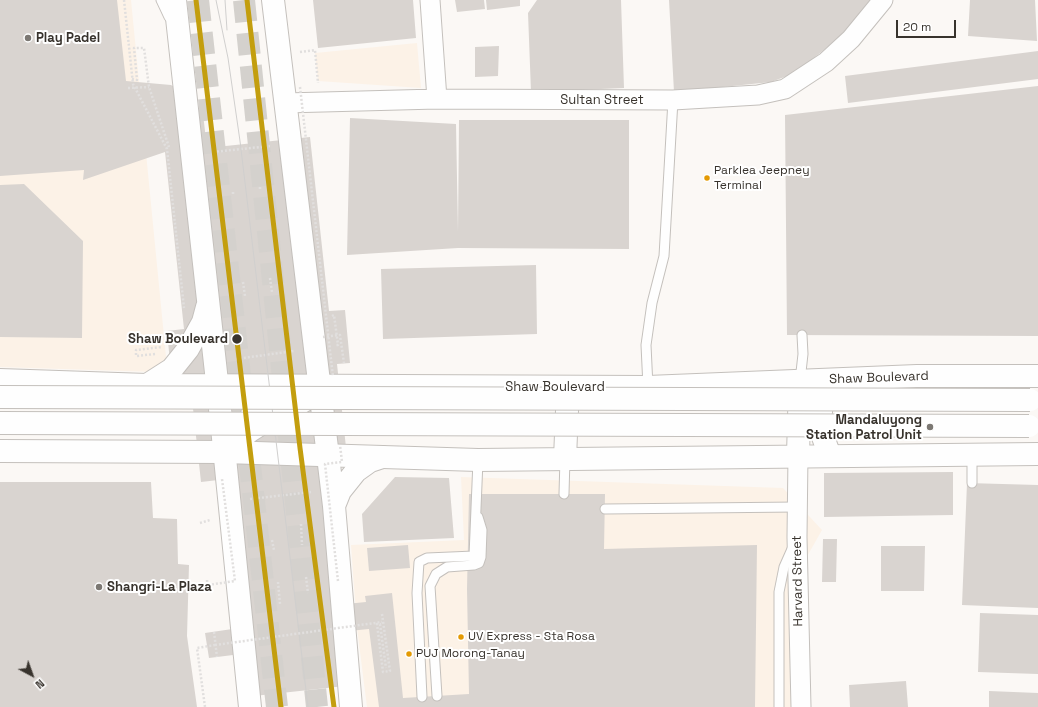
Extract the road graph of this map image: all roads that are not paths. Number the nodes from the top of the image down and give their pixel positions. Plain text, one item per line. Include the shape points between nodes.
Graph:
1 (161, 0) edge
2 (175, 0) edge
3 (273, 0) edge
4 (430, 0) edge
5 (883, 0) edge
6 (181, 46) junction
7 (438, 99) junction
8 (673, 100) junction
9 (285, 103) junction
10 (208, 300) junction
11 (802, 335) dead end
12 (1038, 376) edge
13 (0, 380) edge
14 (831, 380) junction
15 (800, 381) junction
16 (326, 384) junction
17 (147, 385) junction
18 (217, 386) junction
19 (568, 387) junction
20 (648, 387) junction
21 (0, 397) edge
22 (1034, 400) edge
23 (810, 415) junction
24 (323, 417) junction
25 (221, 418) junction
26 (0, 420) edge
27 (566, 420) junction
28 (0, 423) edge
29 (1034, 426) edge
30 (334, 446) junction
31 (0, 452) edge
32 (224, 452) junction
33 (1038, 454) edge
34 (798, 455) junction
35 (972, 455) junction
36 (830, 456) junction
37 (382, 457) junction
38 (565, 458) junction
39 (478, 460) junction
40 (972, 483) dead end
41 (327, 494) junction
42 (564, 494) dead end
43 (797, 507) junction
44 (605, 509) dead end
45 (476, 512) junction
46 (797, 536) junction
47 (437, 696) dead end
48 (422, 697) dead end
49 (250, 707) edge
50 (351, 707) edge
51 (779, 707) edge
52 (801, 707) edge

1 - 6 lane
2 - 6 main road
3 - 9 main road
4 - 7 street
5 - 8 street, Sultan Street via 851,40 826,62 785,89 758,95
6 - 10 main road
7 - 8 street, Sultan Street
7 - 9 street, Sultan Street
8 - 20 lane via 664,256 652,303 646,345
9 - 16 main road
10 - 17 main road via 203,322 188,349 172,369
10 - 18 main road
11 - 15 lane
12 - 14 main road, Shaw Boulevard via 917,376
13 - 17 main road, Shaw Boulevard
14 - 15 main road, Shaw Boulevard
14 - 23 main road via 823,398
15 - 20 main road, Shaw Boulevard
15 - 23 main road
16 - 18 main road, Shaw Boulevard
16 - 19 main road, Shaw Boulevard
16 - 24 main road
16 - 25 main road via 308,399 290,409
17 - 18 main road, Shaw Boulevard
18 - 25 main road
19 - 20 main road, Shaw Boulevard
19 - 27 main road
21 - 22 main road, Shaw Boulevard, bridge
23 - 27 main road
23 - 34 main road
23 - 36 main road via 823,437
24 - 27 main road
24 - 30 main road
24 - 32 main road via 261,424
25 - 26 main road via 11,417
25 - 32 main road
27 - 38 main road
28 - 29 main road, bridge
30 - 32 main road
30 - 37 main road
30 - 41 main road
31 - 32 main road
32 - 49 main road via 225,502
33 - 35 main road
34 - 36 main road
34 - 38 main road
34 - 43 street, Harvard Street
35 - 36 main road
35 - 40 lane
37 - 39 main road
37 - 41 main road via 370,461 356,471 340,491
38 - 39 main road
38 - 42 lane
39 - 45 lane
41 - 50 main road
43 - 44 lane
43 - 46 street, Harvard Street
45 - 47 lane via 482,530 479,563 447,567 436,574 430,586
45 - 48 lane via 474,556 427,558 419,562 417,593
46 - 51 lane via 784,567 779,592
46 - 52 street, Harvard Street

